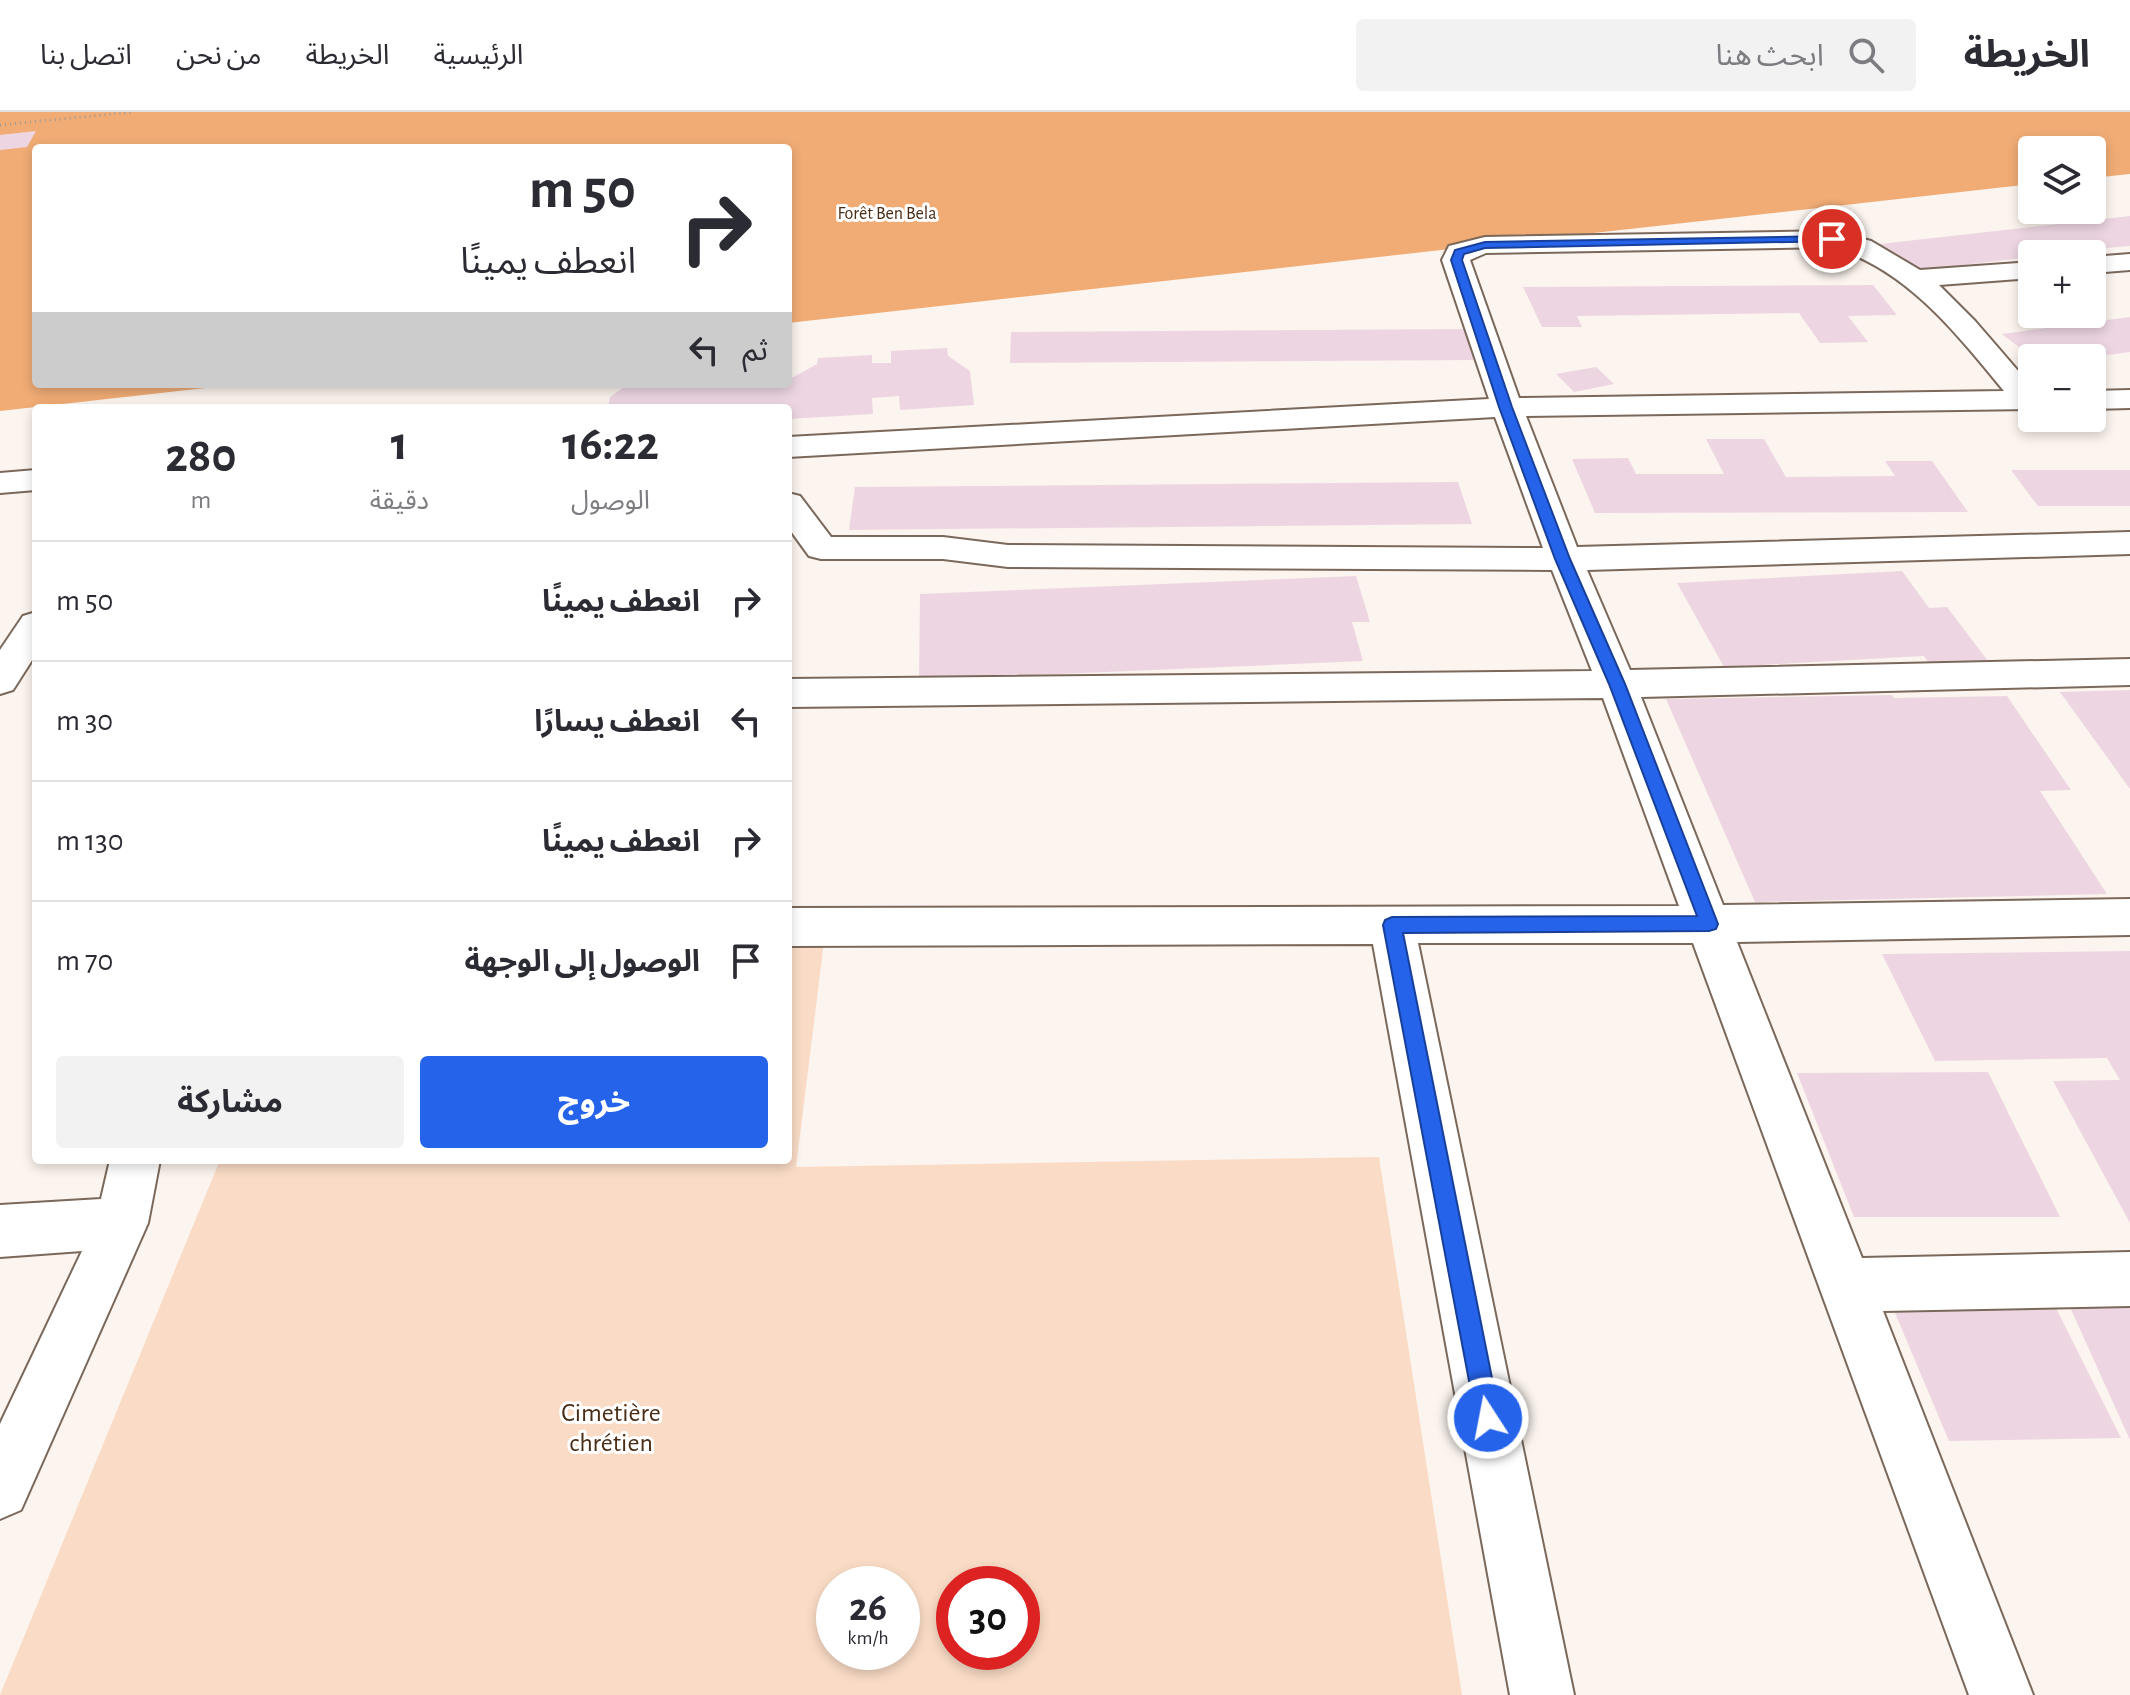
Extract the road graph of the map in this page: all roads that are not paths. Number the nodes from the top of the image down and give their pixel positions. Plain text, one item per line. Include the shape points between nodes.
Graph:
1 (2130, 262) edge
2 (2106, 264) edge
3 (2018, 271) edge
4 (1913, 279) junction
5 (2018, 387) edge
6 (2130, 399) edge
7 (2018, 400) edge
8 (2106, 400) edge
9 (1505, 407) junction
10 (792, 447) edge
11 (32, 480) edge
12 (0, 483) edge
13 (792, 508) edge
14 (2130, 543) edge
15 (1562, 559) junction
16 (32, 631) edge
17 (2130, 672) edge
18 (0, 680) edge
19 (1617, 684) junction
20 (792, 693) edge
21 (2130, 917) edge
22 (1709, 924) junction
23 (1392, 925) junction
24 (792, 927) edge
25 (134, 1164) edge
26 (122, 1223) junction
27 (0, 1231) edge
28 (2130, 1279) edge
29 (1843, 1285) junction
30 (0, 1489) edge
31 (1542, 1695) edge
32 (2001, 1695) edge

1 - 2 street
3 - 4 street
4 - 5 street
4 - 9 street via 1868,248 1832,239 1469,247 1456,260
6 - 8 street
7 - 9 street
9 - 10 street
9 - 15 street
11 - 12 street
13 - 15 street via 821,548 943,548 1008,556
14 - 15 street
15 - 19 street
16 - 18 street
17 - 19 street
19 - 20 street
19 - 22 street
21 - 22 street
22 - 23 street
22 - 29 street
23 - 24 street
23 - 31 street
25 - 26 street
26 - 27 street
26 - 30 street
28 - 29 street
29 - 32 street

